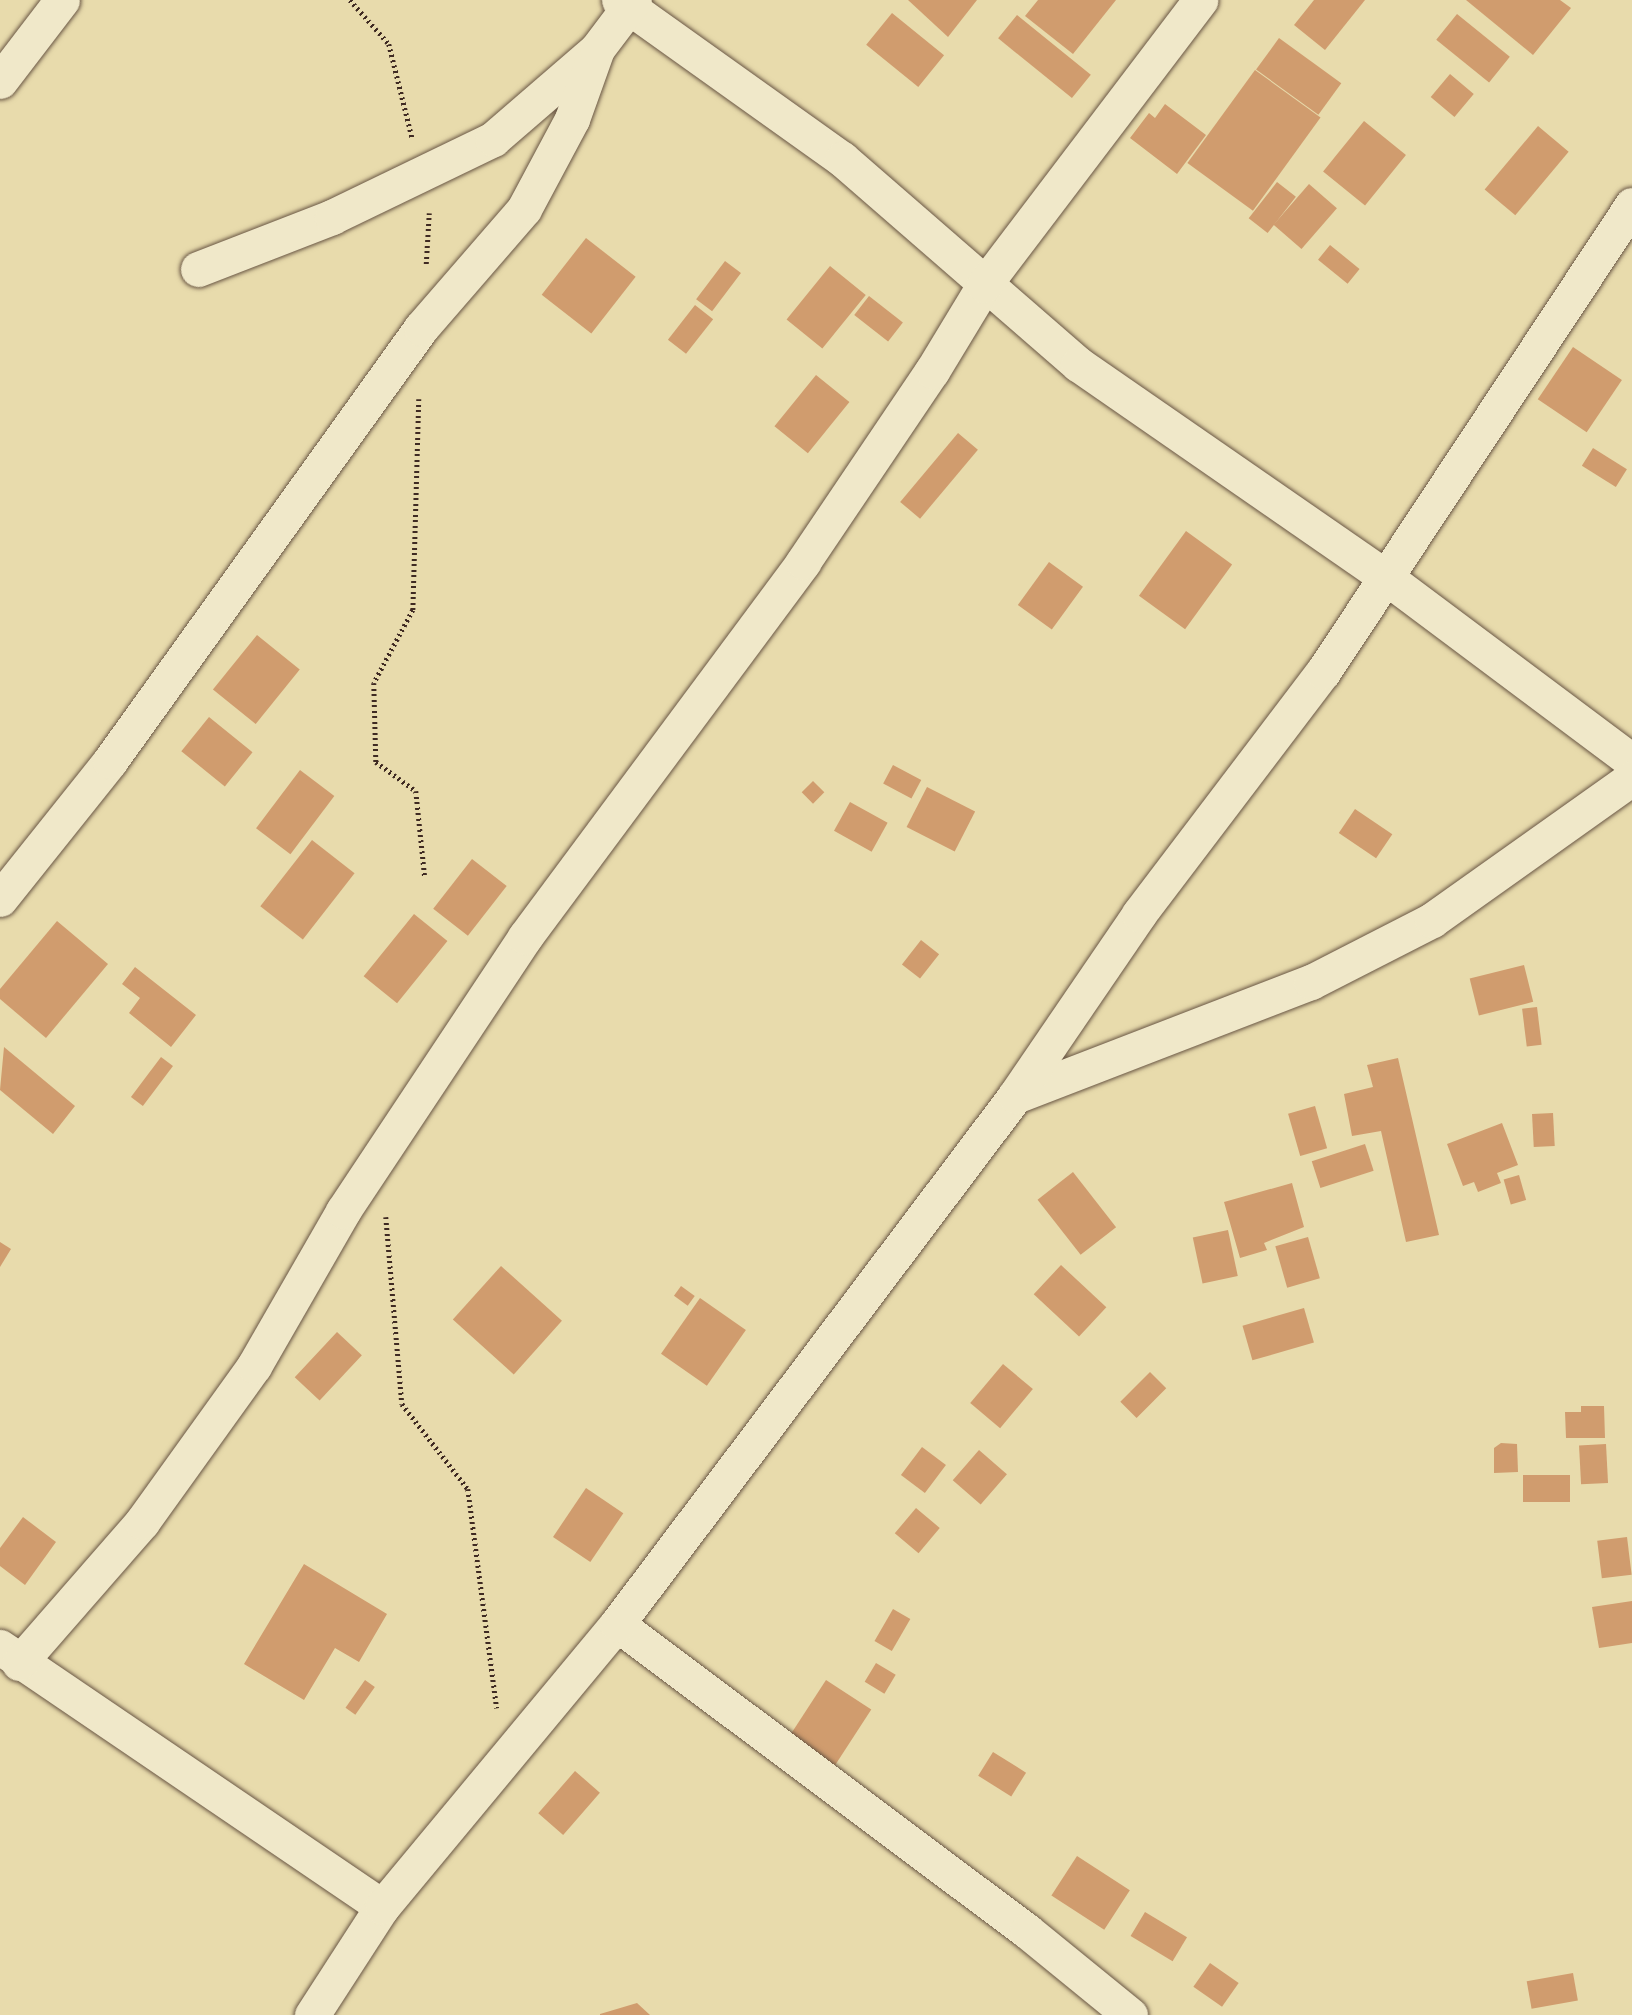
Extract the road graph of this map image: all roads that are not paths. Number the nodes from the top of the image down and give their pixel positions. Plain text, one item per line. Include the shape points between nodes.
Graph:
1 (62, 0) edge
2 (1200, 0) edge
3 (627, 2) edge
4 (597, 49) junction
5 (0, 81) edge
6 (1632, 205) edge
7 (198, 269) dead end
8 (984, 285) junction
9 (1387, 578) junction
10 (1632, 761) edge
11 (1632, 778) edge
12 (0, 899) edge
13 (1015, 1096) junction
14 (617, 1624) junction
15 (10, 1655) edge
16 (382, 1907) junction
17 (312, 2015) edge
18 (1130, 2015) edge

1 - 5 street
2 - 8 street
3 - 4 street
3 - 8 street via 842,159
4 - 7 street via 493,139 432,171
4 - 12 street via 572,119 524,209 421,328 110,761
6 - 9 street
8 - 9 street via 1077,364
8 - 15 street via 932,372 824,530 525,937 381,1156 254,1366 142,1522
9 - 10 street
9 - 13 street via 1283,727 1139,914
11 - 13 street via 1420,926 1311,982
13 - 14 street
14 - 16 street
14 - 18 street via 1027,1931
15 - 16 street
16 - 17 street

